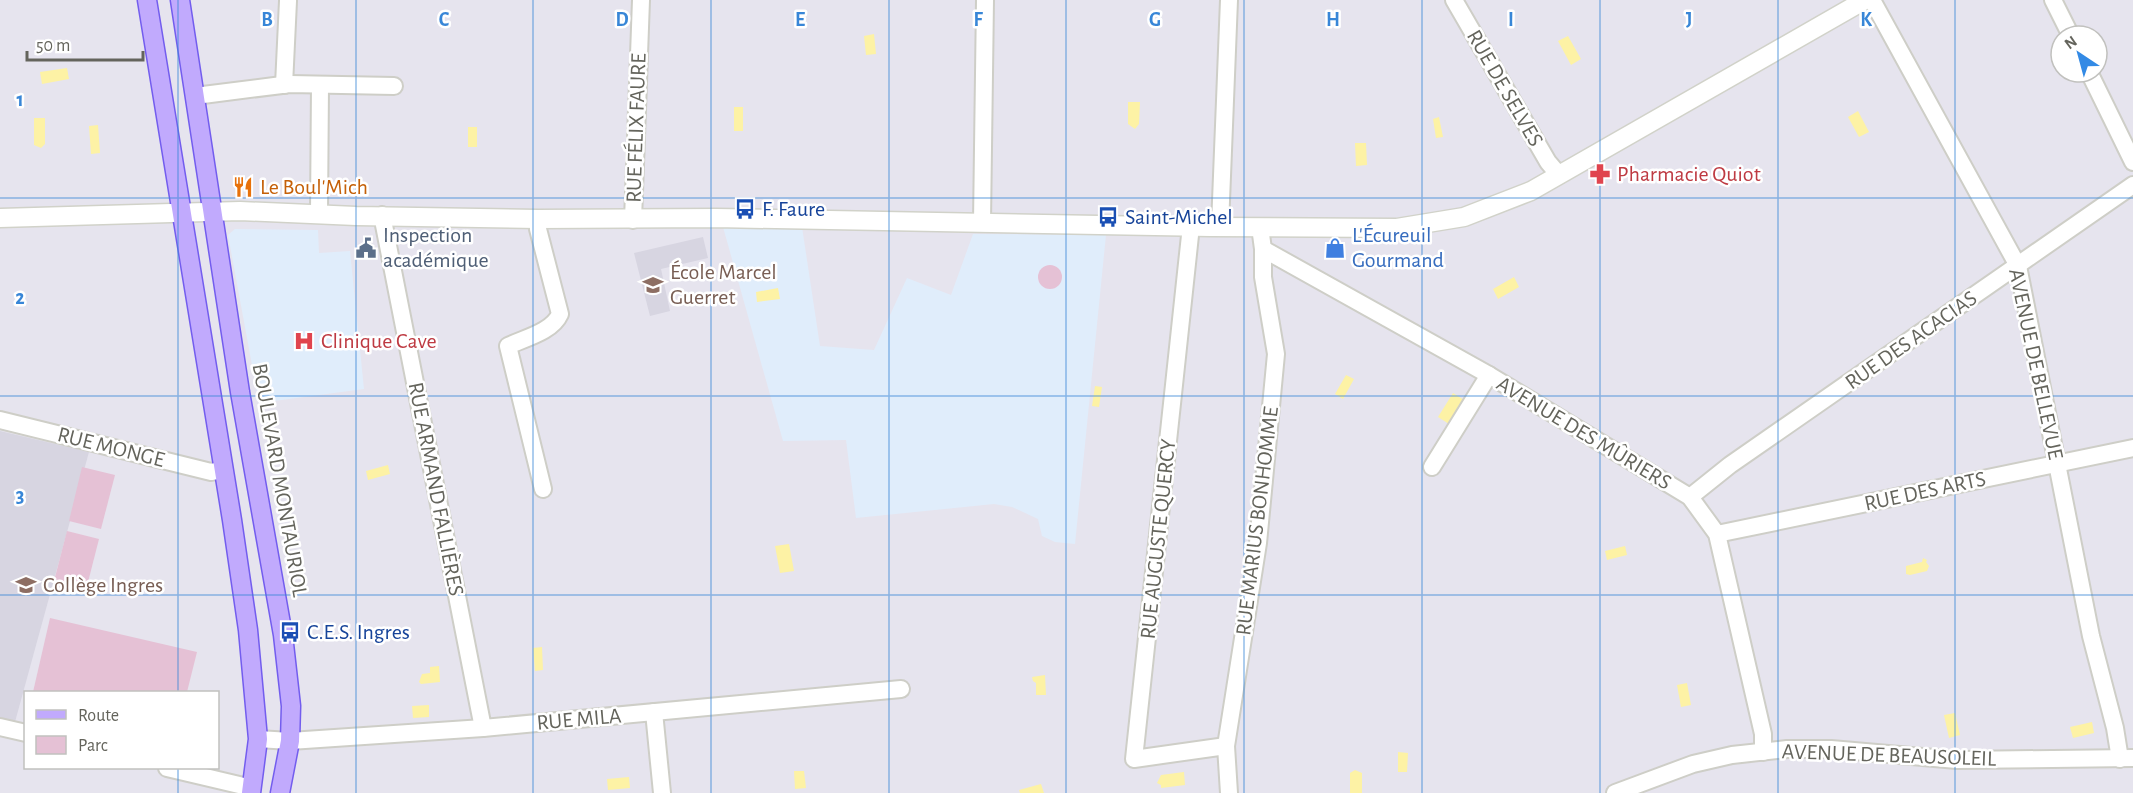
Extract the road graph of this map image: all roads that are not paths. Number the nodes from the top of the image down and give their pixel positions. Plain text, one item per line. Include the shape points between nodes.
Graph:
1 (147, 0) edge
2 (180, 0) edge
3 (641, 0) edge
4 (985, 0) edge
5 (1229, 0) edge
6 (1454, 0) edge
7 (2053, 0) edge
8 (288, 1) edge
9 (1861, 1) edge
10 (2065, 24) edge
11 (2095, 84) edge
12 (284, 85) junction
13 (394, 86) dead end
14 (320, 88) junction
15 (195, 96) junction
16 (2133, 162) edge
17 (1559, 175) junction
18 (2133, 185) edge
19 (213, 211) junction
20 (183, 213) junction
21 (319, 213) junction
22 (382, 215) junction
23 (0, 218) edge
24 (538, 219) junction
25 (633, 220) junction
26 (982, 222) junction
27 (1191, 226) junction
28 (1221, 226) junction
29 (1260, 227) junction
30 (1263, 249) junction
31 (2018, 266) junction
32 (1489, 375) junction
33 (0, 420) edge
34 (2133, 448) edge
35 (2057, 464) junction
36 (1432, 467) dead end
37 (223, 470) junction
38 (543, 489) dead end
39 (1690, 497) junction
40 (1717, 534) junction
41 (901, 690) dead end
42 (654, 712) junction
43 (0, 726) edge
44 (483, 728) junction
45 (24, 732) edge
46 (258, 739) junction
47 (290, 741) junction
48 (1226, 746) junction
49 (1763, 752) junction
50 (2127, 758) edge
51 (171, 769) edge
52 (251, 790) edge
53 (280, 793) edge
54 (662, 793) edge
55 (1229, 793) edge
56 (1615, 793) edge

1 - 20 main road
2 - 15 main road, BOULEVARD MONTAURIOL
3 - 25 street, RUE FÉLIX FAURE
4 - 26 street
5 - 28 street
6 - 17 street, RUE DE SELVES
7 - 10 street
8 - 12 street
9 - 17 street
9 - 31 street, AVENUE DE BELLEVUE
11 - 16 street
12 - 14 street
12 - 15 street
13 - 14 street
14 - 21 street
15 - 19 main road, BOULEVARD MONTAURIOL
17 - 29 street via 1531,192 1464,217 1397,228
18 - 31 street, RUE DES ACACIAS
19 - 20 street
19 - 21 street
19 - 47 main road, BOULEVARD MONTAURIOL via 283,635 291,706
20 - 23 street
20 - 37 main road
21 - 22 street
22 - 24 street
22 - 44 street, RUE ARMAND FALLIÈRES
24 - 25 street
24 - 38 street via 560,314 545,330 508,346
25 - 26 street
26 - 27 street
27 - 28 street
27 - 48 street, RUE AUGUSTE QUERCY via 1134,759
28 - 29 street
29 - 30 street
30 - 32 street, AVENUE DES MÛRIERS
30 - 48 street, RUE MARIUS BONHOMME via 1263,277 1276,354 1258,543
31 - 35 street, AVENUE DE BELLEVUE
31 - 39 street, RUE DES ACACIAS via 1730,465
32 - 36 street
32 - 39 street, AVENUE DES MÛRIERS
33 - 37 street, RUE MONGE via 211,472
34 - 35 street, RUE DES ARTS
35 - 40 street, RUE DES ARTS
35 - 50 street, AVENUE DE BELLEVUE via 2091,636 2115,728
37 - 46 main road via 248,630
39 - 40 street, AVENUE DES MÛRIERS
40 - 49 street, AVENUE DES MÛRIERS via 1763,734
41 - 42 street, RUE MILA
42 - 44 street, RUE MILA
42 - 54 street
43 - 45 street
44 - 47 street, RUE MILA
46 - 47 street, RUE MILA
46 - 52 main road
47 - 53 main road, BOULEVARD MONTAURIOL
48 - 55 street, RUE MARIUS BONHOMME
49 - 50 street, AVENUE DE BEAUSOLEIL via 1831,749 1957,760
49 - 56 street, AVENUE DE BEAUSOLEIL via 1732,754 1694,764
51 - 52 street

